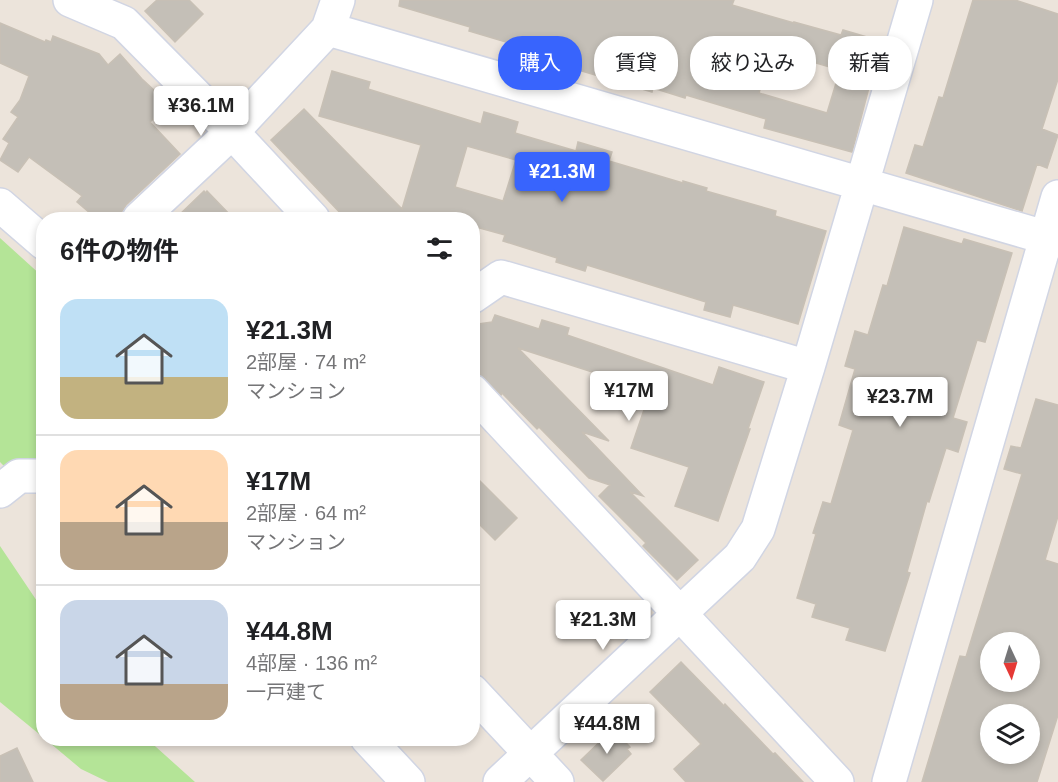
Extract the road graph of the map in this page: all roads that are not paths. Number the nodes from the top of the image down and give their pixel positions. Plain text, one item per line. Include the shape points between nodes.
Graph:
1 (70, 0) edge
2 (905, 3) edge
3 (127, 11) edge
4 (333, 15) edge
5 (232, 132) junction
6 (861, 184) junction
7 (1058, 197) edge
8 (0, 205) edge
9 (146, 212) edge
10 (306, 212) edge
11 (36, 236) edge
12 (1052, 239) edge
13 (480, 291) edge
14 (808, 367) junction
15 (480, 400) edge
16 (36, 476) edge
17 (0, 491) edge
18 (680, 613) junction
19 (480, 699) edge
20 (374, 746) edge
21 (531, 753) junction
22 (408, 782) edge
23 (500, 782) edge
24 (557, 782) edge
25 (837, 782) edge
26 (889, 782) edge

1 - 3 street
2 - 6 street
3 - 5 street
4 - 5 street
4 - 6 street
5 - 9 street
5 - 10 street
6 - 12 street
6 - 14 street
7 - 12 street
8 - 11 street
12 - 26 street
13 - 14 street via 501,277
14 - 18 street via 758,529 740,557
15 - 18 street
16 - 17 street via 19,476
18 - 21 street
18 - 25 street
19 - 21 street
20 - 22 street
21 - 23 street
21 - 24 street

